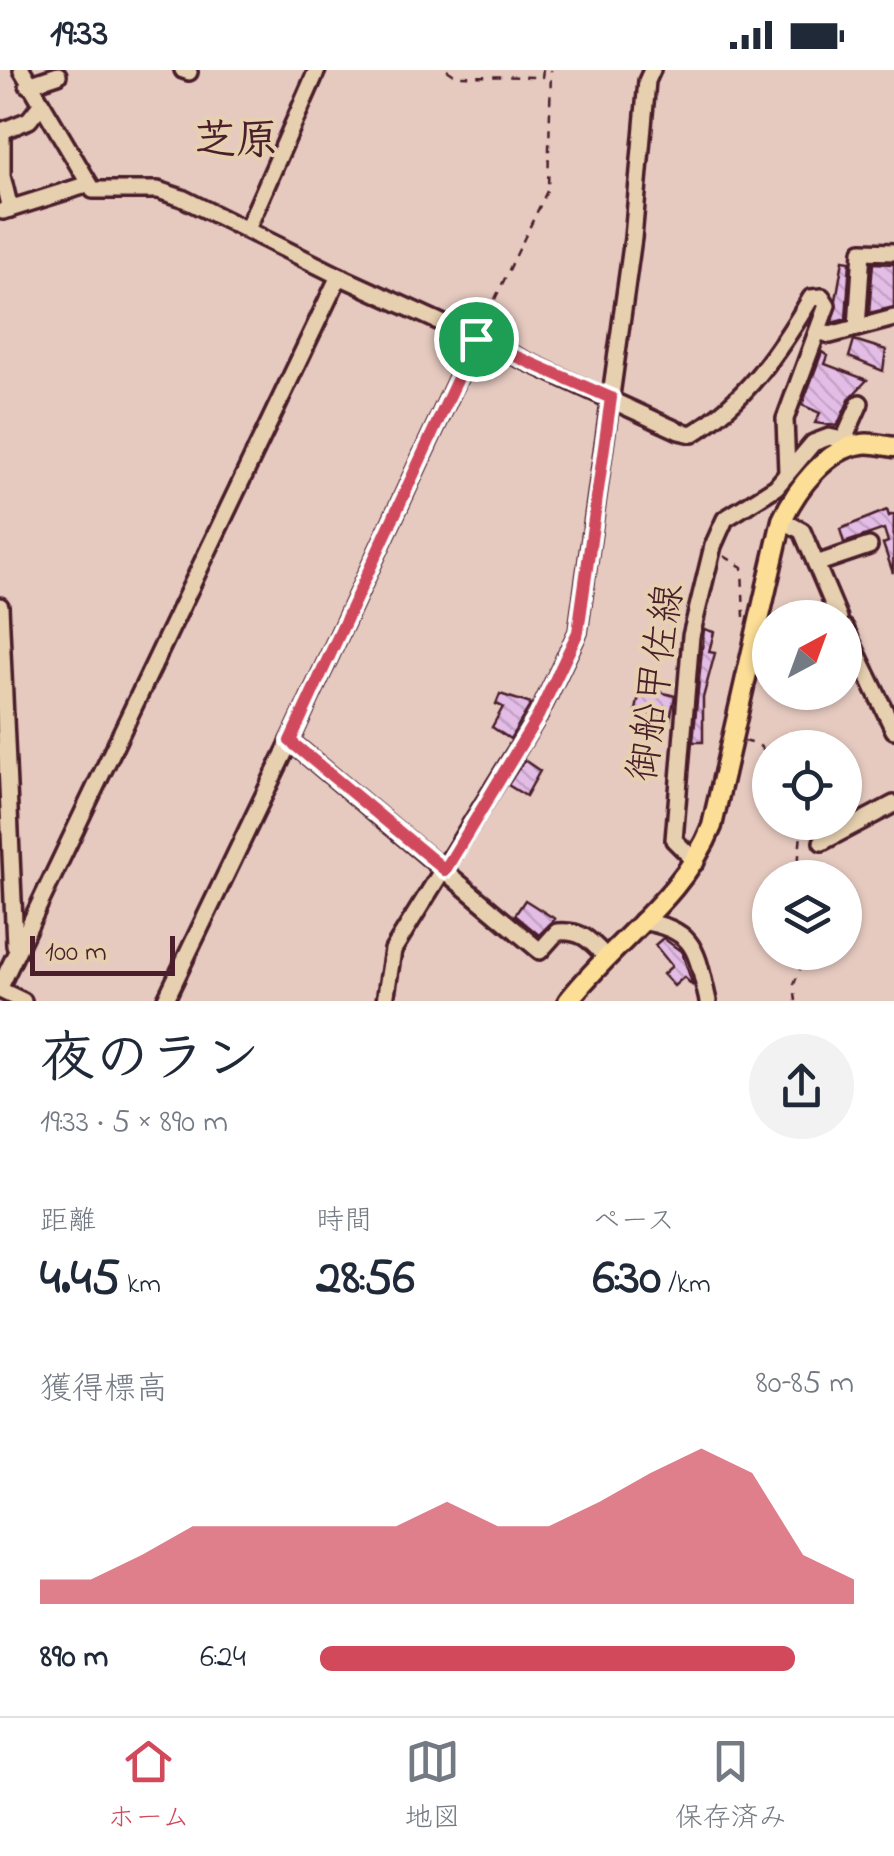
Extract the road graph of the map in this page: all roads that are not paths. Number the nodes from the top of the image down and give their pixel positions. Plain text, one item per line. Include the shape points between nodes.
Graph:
1 (317, 70) edge
2 (652, 70) edge
3 (58, 76) dead end
4 (25, 77) edge
5 (40, 106) junction
6 (89, 184) junction
7 (5, 210) edge
8 (248, 228) junction
9 (894, 252) edge
10 (338, 276) junction
11 (894, 318) edge
12 (857, 328) junction
13 (820, 330) junction
14 (476, 339) junction
15 (611, 398) junction
16 (860, 403) dead end
17 (853, 440) junction
18 (894, 447) edge
19 (788, 471) junction
20 (804, 484) junction
21 (782, 520) junction
22 (869, 546) dead end
23 (816, 564) junction
24 (832, 600) edge
25 (0, 606) edge
26 (862, 661) edge
27 (894, 680) edge
28 (876, 688) junction
29 (894, 730) edge
30 (290, 741) junction
31 (894, 804) edge
32 (822, 842) dead end
33 (696, 862) junction
34 (445, 870) junction
35 (641, 921) junction
36 (15, 949) junction
37 (606, 956) junction
38 (0, 989) edge
39 (576, 998) edge
40 (23, 1001) edge
41 (165, 1001) edge
42 (385, 1001) edge
43 (708, 1001) edge

1 - 8 street
2 - 15 street
3 - 4 street
4 - 5 street
5 - 6 street
5 - 7 street via 30,120 2,131
6 - 7 street
6 - 8 street via 93,190 158,190
8 - 10 street
9 - 12 street via 862,251
10 - 14 street
10 - 36 street
11 - 12 street
12 - 13 street via 830,335
13 - 15 street via 827,306 822,297 811,298 752,384 692,434
13 - 19 street via 785,419
14 - 15 street
14 - 30 street
15 - 34 street via 578,632 538,716
16 - 17 street
17 - 18 main road, 御船甲佐線
17 - 19 street, 御船甲佐線 via 813,443
17 - 20 main road
19 - 20 street
19 - 33 street, 御船甲佐線 via 725,519 713,553 686,674 674,840
20 - 21 main road
21 - 23 street via 802,531
21 - 33 main road via 712,826
22 - 23 street
23 - 24 street
25 - 36 street
26 - 28 street
27 - 28 street
28 - 29 street
30 - 34 street
30 - 41 street
31 - 32 street
33 - 35 main road
34 - 37 street via 540,952 558,932 572,931
34 - 42 street via 393,950
35 - 37 main road
35 - 43 street via 686,936
36 - 38 street
37 - 39 main road
38 - 40 street

